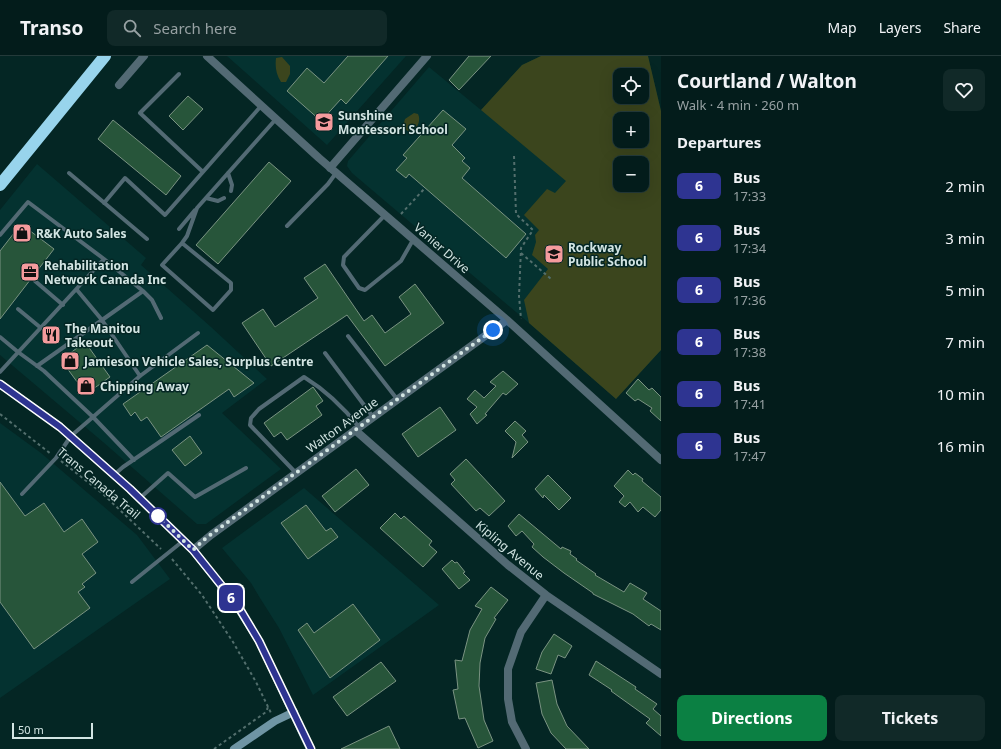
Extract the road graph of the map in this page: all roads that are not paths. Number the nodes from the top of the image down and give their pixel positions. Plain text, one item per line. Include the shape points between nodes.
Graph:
1 (104, 56) edge
2 (144, 56) edge
3 (207, 56) edge
4 (427, 56) edge
5 (179, 74) dead end
6 (119, 85) dead end
7 (261, 106) junction
8 (276, 119) junction
9 (333, 171) junction
10 (203, 172) junction
11 (69, 173) dead end
12 (228, 173) junction
13 (0, 185) edge
14 (231, 191) dead end
15 (206, 198) junction
16 (224, 198) dead end
17 (104, 203) junction
18 (197, 208) junction
19 (385, 215) junction
20 (287, 226) dead end
21 (179, 229) dead end
22 (0, 235) edge
23 (147, 239) dead end
24 (413, 240) junction
25 (182, 243) junction
26 (104, 259) junction
27 (35, 281) dead end
28 (76, 290) junction
29 (143, 291) junction
30 (63, 305) junction
31 (18, 309) dead end
32 (160, 318) dead end
33 (102, 320) junction
34 (507, 320) junction
35 (41, 328) junction
36 (198, 333) dead end
37 (348, 336) dead end
38 (0, 337) edge
39 (18, 352) junction
40 (324, 353) dead end
41 (36, 366) junction
42 (0, 372) edge
43 (140, 376) junction
44 (0, 384) edge
45 (397, 399) junction
46 (199, 415) dead end
47 (93, 417) junction
48 (373, 417) junction
49 (357, 429) junction
50 (71, 436) junction
51 (134, 460) junction
52 (661, 460) edge
53 (246, 468) dead end
54 (296, 473) junction
55 (115, 474) junction
56 (22, 494) dead end
57 (140, 498) junction
58 (183, 541) junction
59 (193, 550) junction
60 (132, 582) dead end
61 (546, 595) junction
62 (661, 674) edge
63 (294, 712) junction
64 (234, 749) edge
65 (310, 749) edge
66 (526, 749) edge

1 - 13 highway
2 - 6 street
3 - 7 street, Vanier Drive
4 - 9 street
5 - 10 lane via 140,113
7 - 8 street, Vanier Drive
7 - 10 lane
8 - 9 street, Vanier Drive
8 - 12 lane
9 - 19 street, Vanier Drive
9 - 20 lane via 328,184
10 - 17 lane via 165,215 125,178
11 - 17 lane
12 - 14 lane via 232,184
12 - 15 lane
15 - 16 lane via 218,201
15 - 18 lane
17 - 23 lane
18 - 21 lane
18 - 25 lane
19 - 24 street, Vanier Drive
19 - 24 lane via 344,257 343,265 359,288 365,290 401,261
22 - 26 lane via 28,202
24 - 34 street, Vanier Drive
25 - 25 lane via 231,283 231,290 213,310 162,265
26 - 28 lane
26 - 29 lane
27 - 30 lane
28 - 30 lane
28 - 33 lane
29 - 32 lane via 152,300
29 - 33 lane
30 - 35 lane
31 - 35 lane
33 - 41 lane
33 - 43 lane
34 - 45 street, Walton Avenue
34 - 52 street, Vanier Drive
35 - 39 lane
36 - 43 lane
37 - 45 lane
38 - 39 lane
39 - 41 lane
39 - 42 lane
40 - 48 lane
41 - 47 lane
43 - 47 lane
44 - 50 main road
45 - 48 street, Walton Avenue
46 - 51 lane
47 - 50 lane
47 - 51 lane
48 - 49 street, Walton Avenue
49 - 54 street, Walton Avenue
49 - 54 lane via 340,406 304,377 259,409 251,418 250,425
49 - 61 street, Kipling Avenue via 508,565
50 - 55 main road
50 - 56 lane via 56,458
51 - 55 lane
53 - 57 lane via 195,497 168,473
54 - 59 street, Walton Avenue
55 - 57 main road
57 - 58 main road
58 - 59 main road
58 - 60 lane
59 - 63 main road via 238,606 259,641
61 - 62 street, Kipling Avenue
61 - 66 street via 521,632 508,669 508,699 512,722
63 - 64 main road via 275,721
63 - 65 main road

